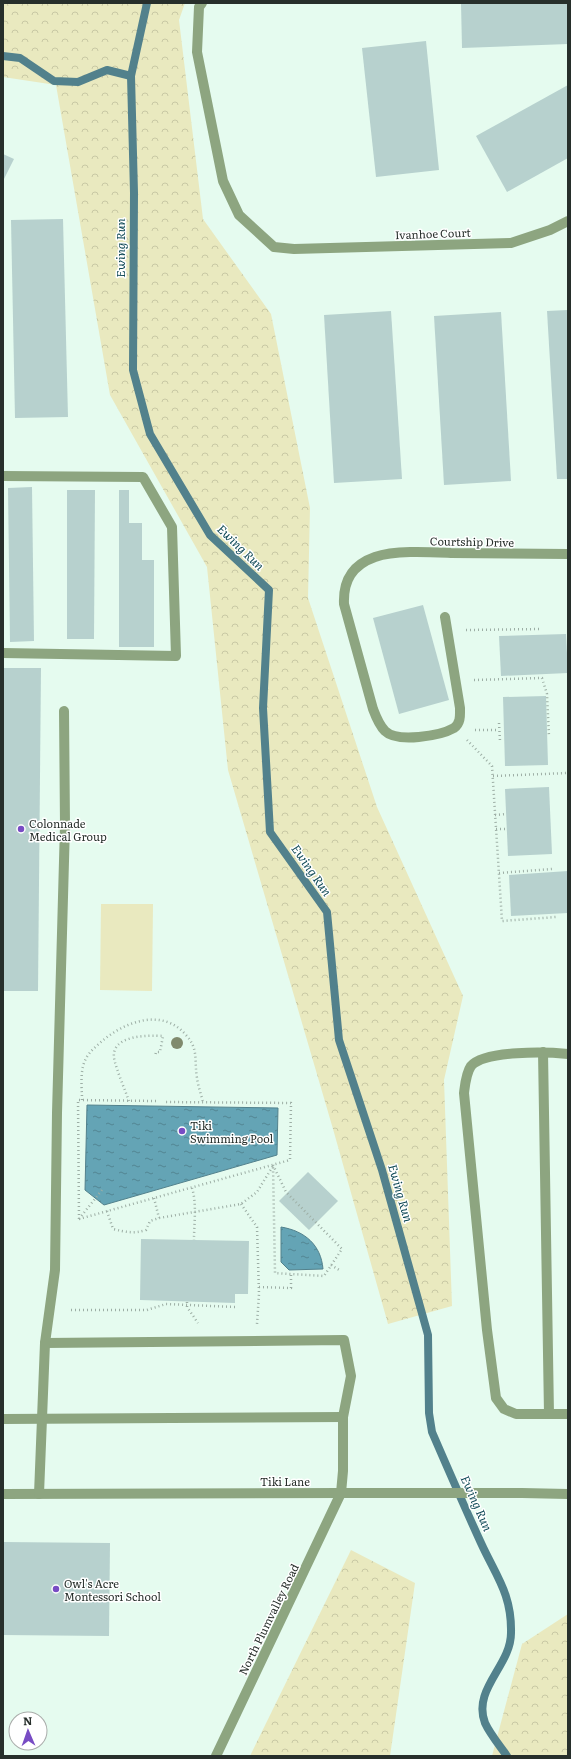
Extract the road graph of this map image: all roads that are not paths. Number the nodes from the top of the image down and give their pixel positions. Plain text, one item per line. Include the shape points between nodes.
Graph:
1 (202, 3) edge
2 (568, 221) edge
3 (3, 476) edge
4 (568, 554) edge
5 (445, 617) dead end
6 (3, 653) edge
7 (64, 711) dead end
8 (543, 1052) junction
9 (568, 1054) edge
10 (45, 1343) junction
11 (549, 1414) junction
12 (568, 1414) edge
13 (343, 1416) junction
14 (3, 1419) edge
15 (42, 1419) junction
16 (341, 1493) junction
17 (3, 1494) edge
18 (39, 1494) junction
19 (568, 1494) edge
20 (216, 1756) edge

1 - 2 street, Ivanhoe Court via 199,7 197,52 223,181 238,214 274,247 294,249 511,243
3 - 6 street via 143,477 172,527 176,656
4 - 5 street, Courtship Drive via 408,552 375,557 349,575 344,589 344,604 378,722 386,732 415,738 434,735 455,727 460,720
7 - 10 street via 65,824 55,1270
8 - 9 street
8 - 11 street
8 - 11 street via 493,1056 477,1061 470,1068 464,1093 496,1398 504,1409 516,1414
10 - 13 street via 344,1340 351,1376
10 - 15 street
11 - 12 street
13 - 15 street
13 - 16 street
14 - 15 street
15 - 18 street
16 - 18 street, Tiki Lane
16 - 19 street, Tiki Lane
16 - 20 street, North Plumvalley Road
17 - 18 street, Tiki Lane

